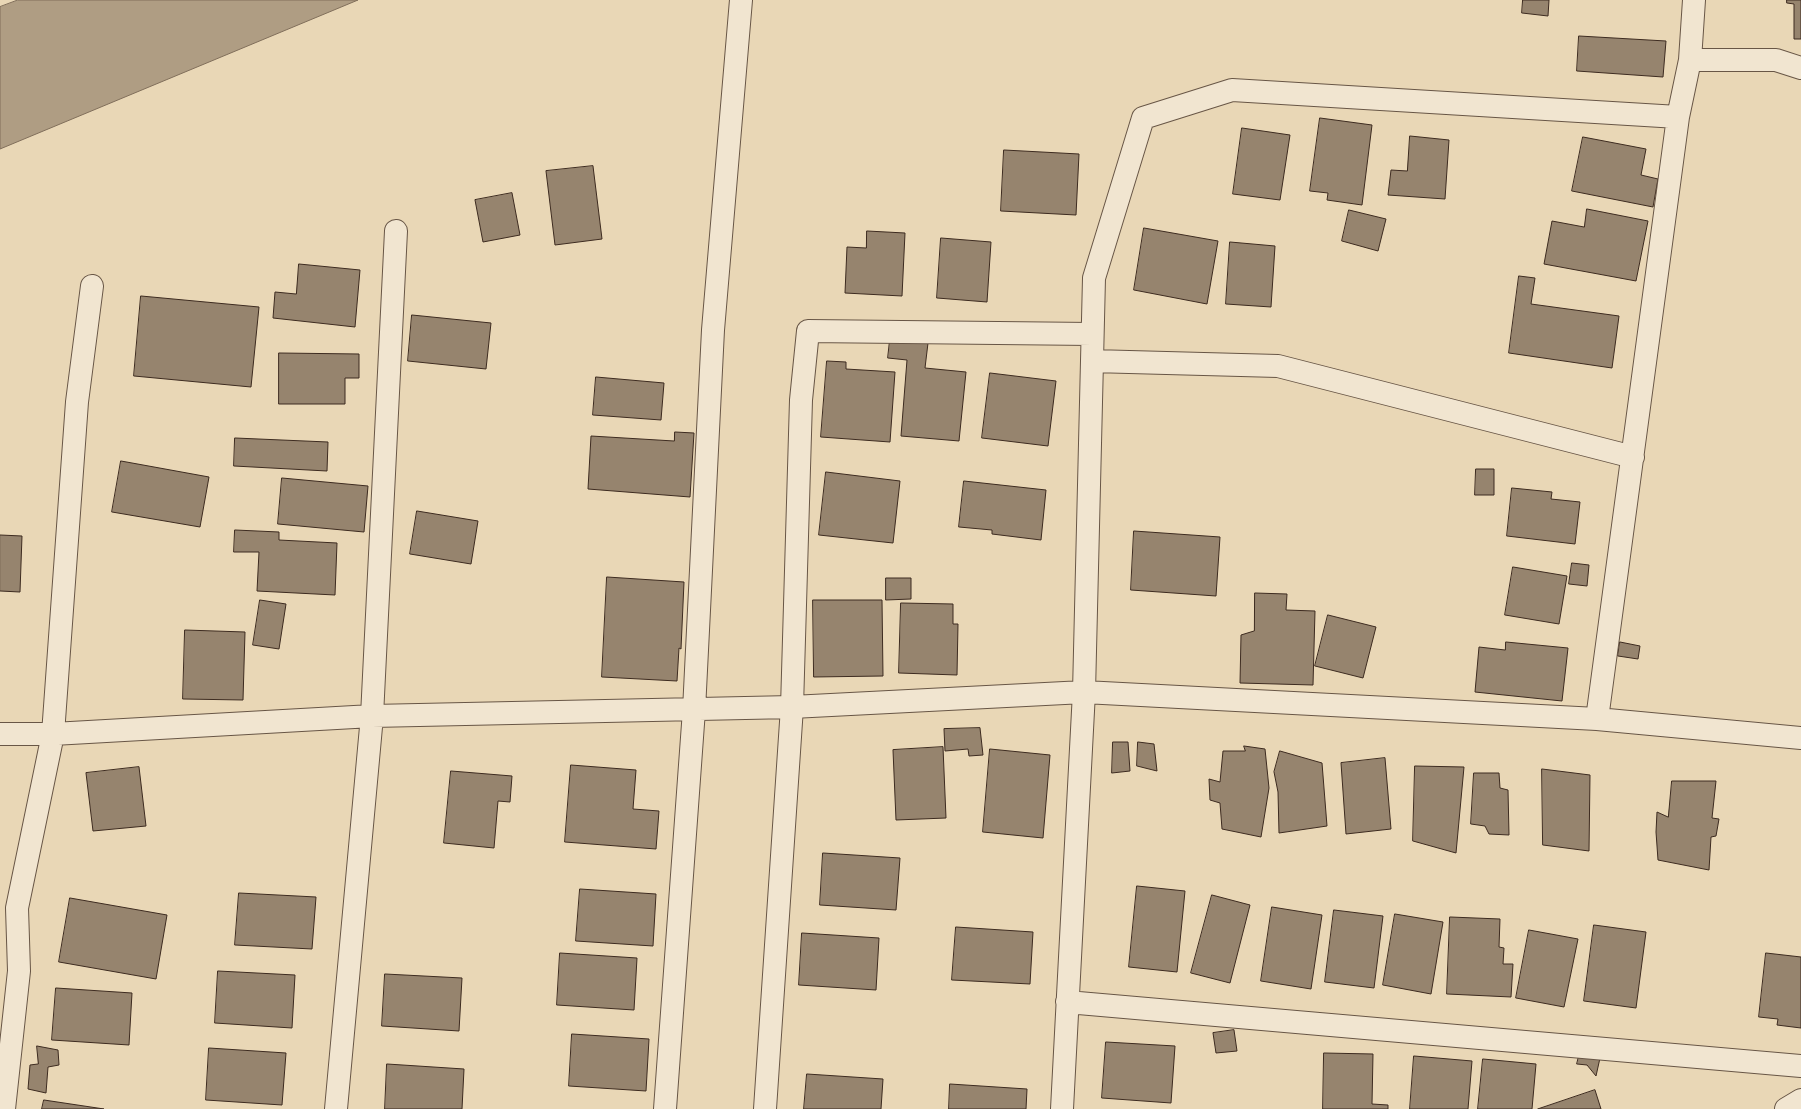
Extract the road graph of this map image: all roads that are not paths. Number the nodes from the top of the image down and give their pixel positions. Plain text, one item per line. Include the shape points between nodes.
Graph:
1 (741, 0) edge
2 (1694, 0) edge
3 (1690, 60) junction
4 (1801, 68) edge
5 (1678, 117) junction
6 (396, 231) dead end
7 (92, 286) dead end
8 (1092, 334) junction
9 (1092, 361) junction
10 (1633, 457) junction
11 (1084, 692) junction
12 (792, 707) junction
13 (694, 710) junction
14 (372, 716) junction
15 (1597, 719) junction
16 (0, 734) edge
17 (53, 734) junction
18 (1801, 738) edge
19 (9, 906) edge
20 (1067, 1002) junction
21 (1801, 1066) edge
22 (1801, 1100) edge
23 (4, 1109) edge
24 (336, 1109) edge
25 (665, 1109) edge
26 (765, 1109) edge
27 (1062, 1109) edge
28 (1786, 1109) edge

1 - 13 street via 713,330
2 - 3 street
3 - 4 street via 1776,60
3 - 5 street
5 - 8 street via 1232,90 1143,118 1094,278
5 - 10 street
6 - 14 street
7 - 17 street via 77,402
8 - 9 street
8 - 12 street via 808,331 801,400
9 - 10 street via 1278,366
9 - 11 street
10 - 15 street
11 - 12 street
11 - 15 street
11 - 20 street
12 - 13 street
12 - 26 street
13 - 14 street
13 - 25 street
14 - 17 street
14 - 24 street
15 - 18 street
16 - 17 street
17 - 19 street
19 - 23 street via 19,971
20 - 21 street
20 - 27 street
22 - 28 street

